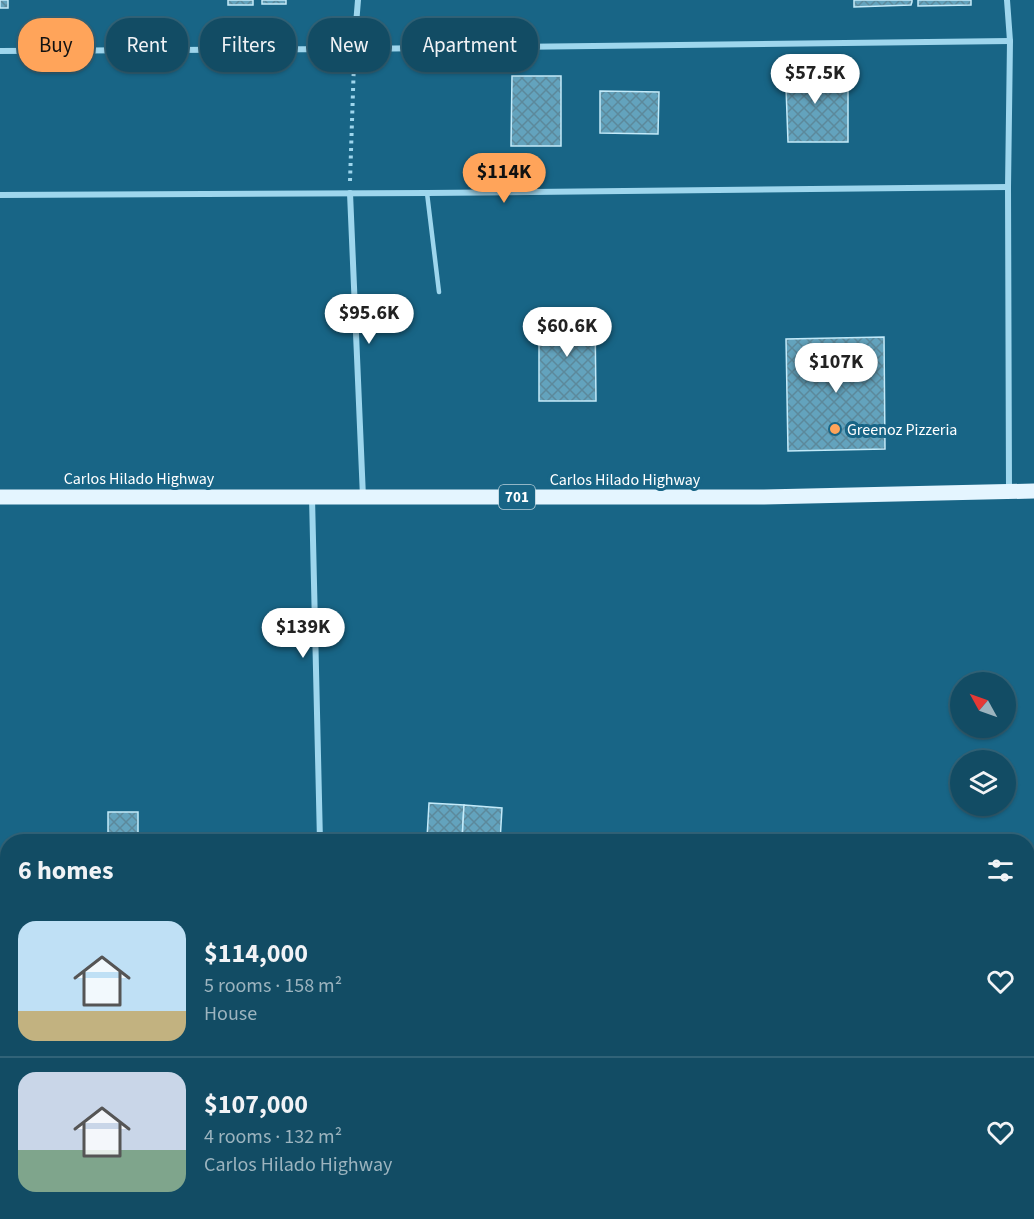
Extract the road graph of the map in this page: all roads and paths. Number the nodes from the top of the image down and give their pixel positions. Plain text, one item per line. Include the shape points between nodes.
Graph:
1 (358, 0) edge
2 (1007, 0) edge
3 (357, 18) edge
4 (1010, 41) junction
5 (308, 49) edge
6 (390, 49) edge
7 (0, 51) edge
8 (353, 72) edge
9 (1008, 187) junction
10 (427, 193) junction
11 (350, 194) junction
12 (0, 195) edge
13 (439, 292) dead end
14 (1009, 491) junction
15 (1034, 491) edge
16 (312, 496) junction
17 (0, 497) edge
18 (363, 497) junction
19 (320, 834) edge

1 - 3 street
2 - 4 street
4 - 6 street
4 - 9 street
5 - 7 street
8 - 11 path
9 - 10 street
9 - 14 street
10 - 11 street
10 - 13 lane
11 - 12 street
11 - 18 street
14 - 15 main road, Carlos Hilado Highway / 701
14 - 18 main road, Carlos Hilado Highway / 701
16 - 17 main road, Carlos Hilado Highway / 701
16 - 18 main road, Carlos Hilado Highway / 701
16 - 19 street

